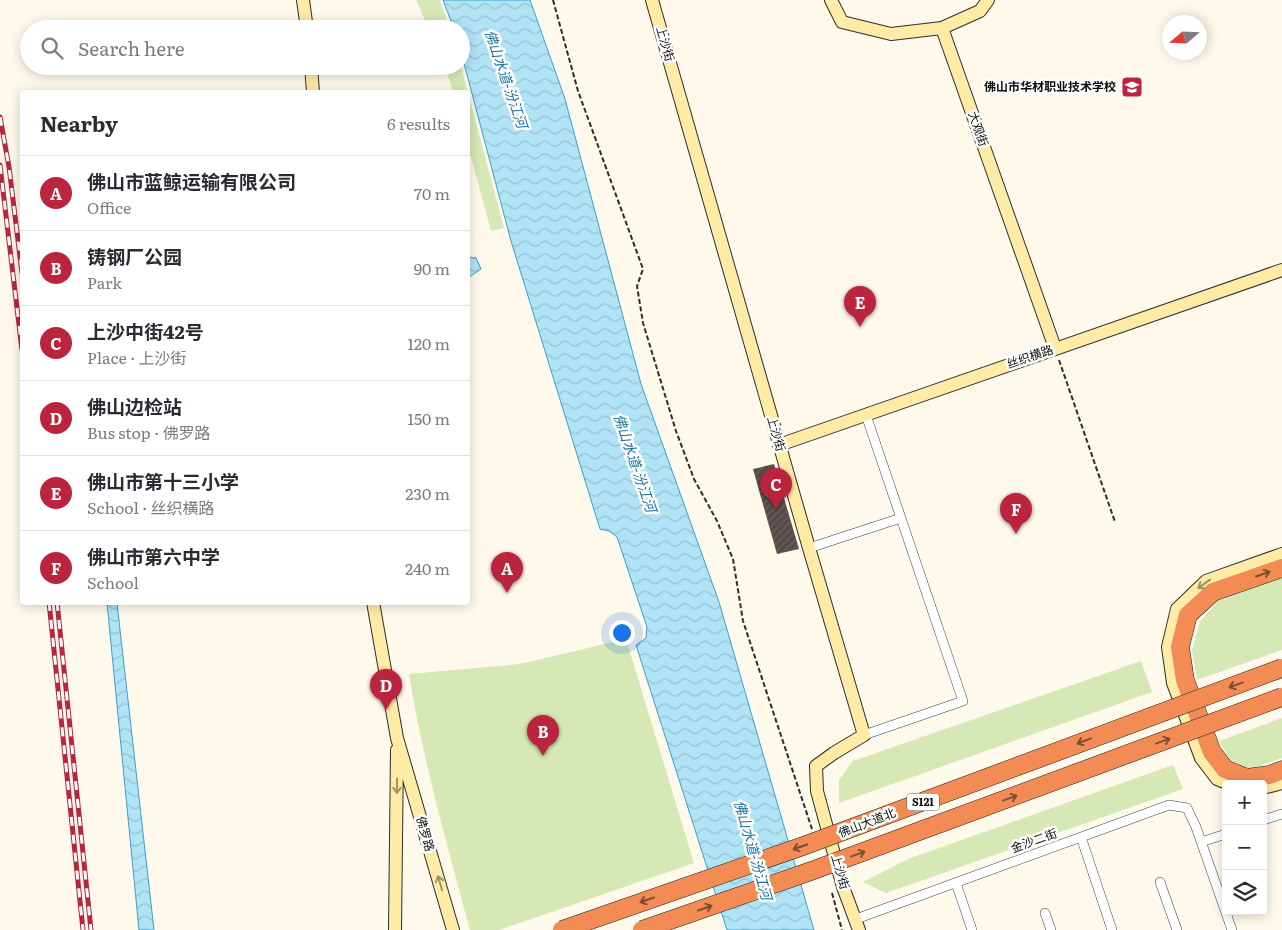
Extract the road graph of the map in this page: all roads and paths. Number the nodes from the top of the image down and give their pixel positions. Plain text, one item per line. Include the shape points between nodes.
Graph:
1 (303, 0) edge
2 (553, 0) edge
3 (652, 0) edge
4 (831, 0) edge
5 (988, 0) edge
6 (306, 20) edge
7 (942, 28) junction
8 (312, 75) edge
9 (313, 90) edge
10 (1282, 270) edge
11 (1055, 348) junction
12 (866, 415) junction
13 (779, 446) junction
14 (901, 518) junction
15 (1115, 522) dead end
16 (808, 548) junction
17 (1282, 554) edge
18 (1282, 568) edge
19 (374, 605) edge
20 (1282, 668) edge
21 (1282, 697) edge
22 (864, 735) junction
23 (397, 738) junction
24 (1282, 770) edge
25 (1222, 781) edge
26 (1282, 783) edge
27 (1267, 787) edge
28 (1282, 814) edge
29 (1267, 819) edge
30 (812, 829) dead end
31 (1222, 835) edge
32 (1081, 837) junction
33 (1201, 842) junction
34 (1160, 882) dead end
35 (956, 883) junction
36 (832, 893) dead end
37 (1045, 913) dead end
38 (858, 925) edge
39 (395, 930) edge
40 (453, 930) edge
41 (562, 930) edge
42 (642, 930) edge
43 (842, 930) edge
44 (972, 930) edge
45 (1051, 930) edge
46 (1112, 930) edge
47 (1177, 930) edge
48 (1232, 930) edge

1 - 6 street
2 - 30 path via 578,91 643,269 637,286 643,322 676,431 694,479 718,521 733,559 743,621
3 - 13 street, 上沙街
4 - 7 street via 842,22 891,34
5 - 7 street via 980,11
7 - 11 street, 大观街
8 - 9 street
10 - 11 street, 丝织横路
11 - 12 street, 丝织横路
11 - 15 path
12 - 13 street, 丝织横路
12 - 14 street
13 - 16 street, 上沙街
14 - 16 street
14 - 22 street via 963,701
16 - 22 street, 上沙街
17 -> 25 street via 1206,581 1177,609 1168,646 1173,683 1202,758
24 -> 18 highway via 1246,778 1225,768 1212,752 1185,680 1180,647 1188,615 1213,592
19 - 23 street, 佛罗路
20 -> 41 highway, 佛山大道北 / S121, bridge via 806,845
42 -> 21 highway, 佛山大道北 / S121, bridge
22 - 38 street, 上沙街 via 816,766 817,791 843,888
23 -> 39 street, 佛罗路
40 -> 23 street, 佛罗路
26 - 27 street
28 - 29 street
31 - 33 street
32 - 33 street, 金沙二街 via 1168,805 1187,808
32 - 35 street, 金沙二街
32 - 46 street
33 - 48 street
34 - 47 street
35 - 38 street, 金沙二街
35 - 44 street
36 - 43 path
37 - 45 street

